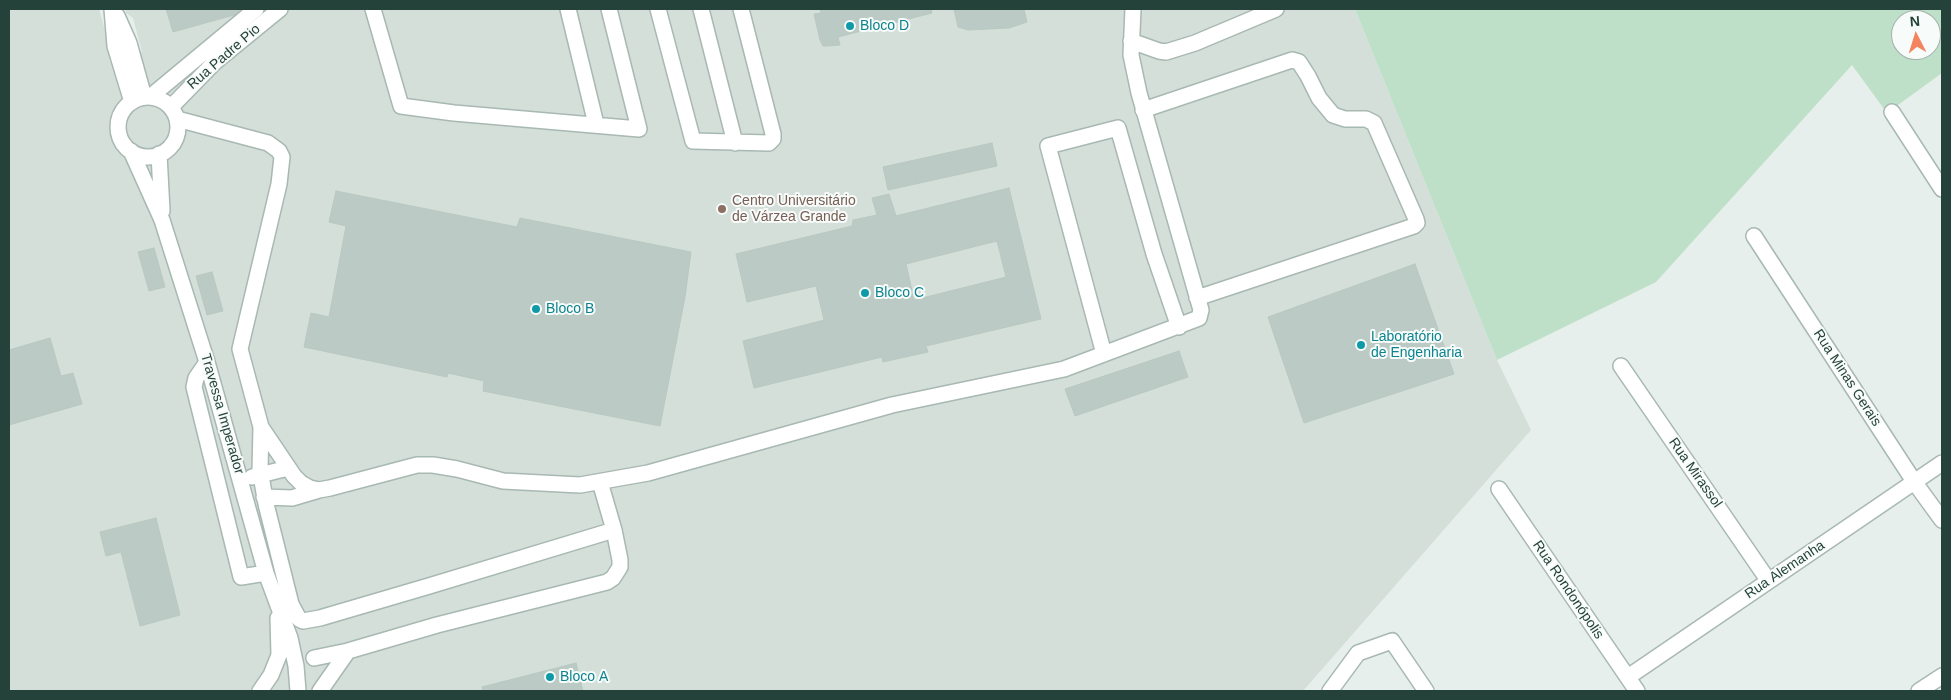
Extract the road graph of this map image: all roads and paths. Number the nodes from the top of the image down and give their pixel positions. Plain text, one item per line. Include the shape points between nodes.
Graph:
1 (113, 9) edge
2 (256, 9) edge
3 (280, 9) edge
4 (373, 9) edge
5 (568, 9) edge
6 (609, 9) edge
7 (658, 9) edge
8 (701, 9) edge
9 (741, 9) edge
10 (1133, 9) edge
11 (1276, 9) edge
12 (1131, 41) junction
13 (142, 99) junction
14 (1143, 110) junction
15 (1892, 112) dead end
16 (174, 113) junction
17 (596, 124) junction
18 (735, 143) junction
19 (131, 151) junction
20 (159, 154) junction
21 (1942, 189) edge
22 (162, 220) junction
23 (1754, 236) dead end
24 (1197, 298) junction
25 (1179, 327) junction
26 (1104, 354) junction
27 (207, 362) junction
28 (1621, 366) dead end
29 (261, 427) junction
30 (1942, 463) edge
31 (288, 468) junction
32 (260, 476) junction
33 (240, 479) junction
34 (600, 482) junction
35 (1915, 483) junction
36 (1499, 489) dead end
37 (319, 490) junction
38 (264, 497) junction
39 (1942, 520) edge
40 (614, 530) junction
41 (266, 573) junction
42 (1768, 580) junction
43 (278, 609) junction
44 (348, 650) junction
45 (314, 658) dead end
46 (1942, 676) edge
47 (1628, 677) junction
48 (260, 691) edge
49 (298, 691) edge
50 (320, 691) edge
51 (1330, 691) edge
52 (1426, 691) edge
53 (1637, 691) edge
54 (1919, 691) edge

1 - 13 street via 129,43
2 - 13 street, Rua Padre Pio
3 - 16 street, Rua Padre Pio via 184,92
4 - 17 street via 401,106
5 - 17 street
6 - 17 street via 640,129
7 - 18 street via 691,138 696,142
8 - 18 street
9 - 18 street via 773,139 769,142
10 - 12 street
11 - 12 street via 1176,49 1159,51
12 - 14 street via 1132,62
13 - 16 street via 161,100
13 - 19 street via 125,108 118,126 124,144
14 - 24 street
14 - 24 street via 1292,60 1299,62 1319,98 1333,115 1374,123 1416,219 1414,226
15 - 21 street
16 - 20 street via 178,129 176,138
16 - 29 street via 268,143 282,157 279,184 241,345
19 - 20 street via 140,155
19 - 22 street, Travessa Imperador
20 - 22 street, Travessa Imperador
22 - 27 street, Travessa Imperador
23 - 35 street, Rua Minas Gerais
24 - 25 street via 1199,318
25 - 26 street
25 - 26 street via 1154,254 1118,128 1048,146
26 - 34 street via 1057,371 892,405 648,473
27 - 33 street, Travessa Imperador
27 - 41 street via 194,387 241,577
28 - 42 street, Rua Mirassol
29 - 31 street
29 - 32 street
30 - 35 street, Rua Alemanha
31 - 32 street
31 - 37 street via 301,483
32 - 33 street
32 - 38 street
33 - 41 street, Travessa Imperador
34 - 37 street via 580,485 503,481 458,469 417,465
34 - 40 street
35 - 39 street, Rua Minas Gerais
35 - 42 street, Rua Alemanha
36 - 47 street, Rua Rondonópolis
37 - 38 street via 292,498
38 - 40 street via 291,604 303,621
40 - 44 street via 620,567 607,582
41 - 43 street, Travessa Imperador
42 - 47 street, Rua Alemanha
43 - 48 street, Travessa Imperador via 278,655 271,675
43 - 49 street, Travessa Imperador via 290,638
44 - 45 street
44 - 50 street
46 - 54 street
47 - 53 street, Rua Rondonópolis
51 - 52 street via 1358,653 1392,641

